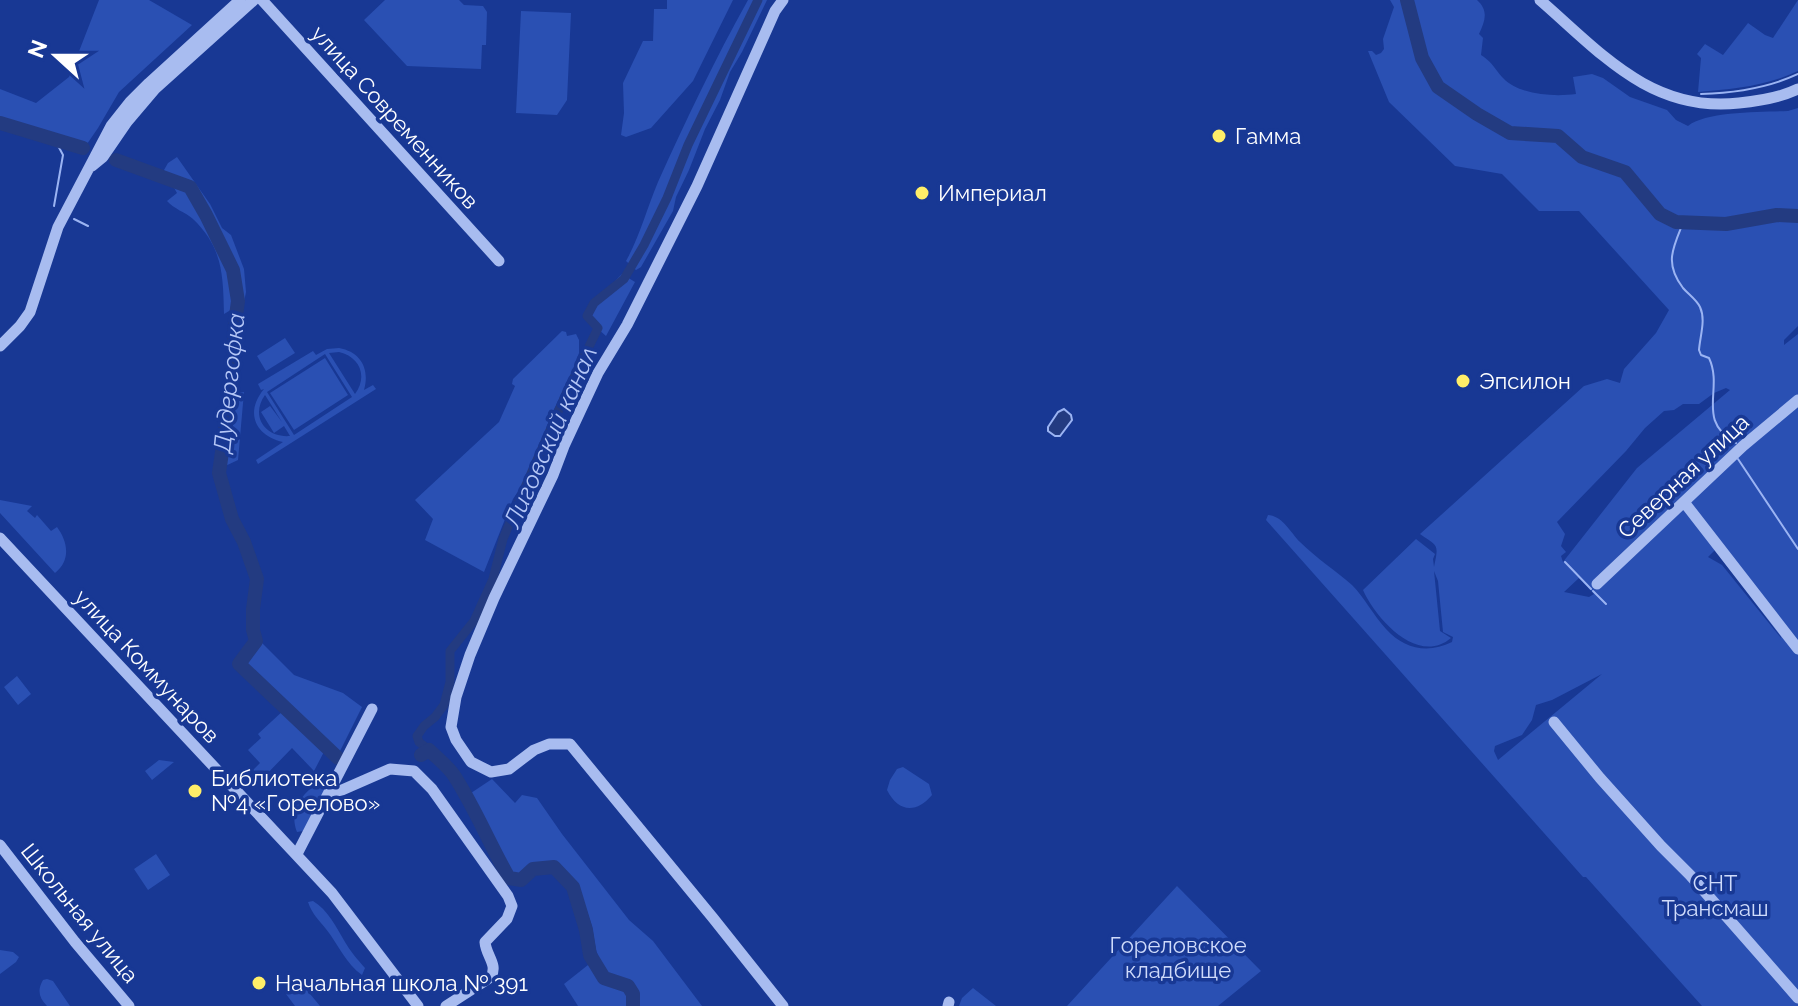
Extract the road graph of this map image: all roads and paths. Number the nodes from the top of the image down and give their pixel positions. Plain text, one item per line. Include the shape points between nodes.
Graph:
1 (240, 0) edge
2 (254, 0) edge
3 (262, 0) edge
4 (783, 0) edge
5 (1540, 0) edge
6 (1798, 89) edge
7 (91, 166) junction
8 (499, 261) dead end
9 (0, 346) edge
10 (1798, 400) edge
11 (1684, 502) junction
12 (0, 538) edge
13 (1597, 584) dead end
14 (1798, 649) edge
15 (372, 709) dead end
16 (1554, 722) dead end
17 (329, 793) junction
18 (0, 845) edge
19 (297, 854) junction
20 (1798, 998) edge
21 (129, 1006) edge
22 (418, 1006) edge
23 (446, 1006) edge
24 (783, 1006) edge

1 - 7 street via 130,102 106,133
2 - 7 street via 155,89
3 - 8 street, улица Современников
4 - 24 street via 697,186 598,373 494,598 461,681 451,727 471,762 491,772 509,769 549,744 570,744
5 - 6 street via 1620,70 1676,98 1728,104
7 - 9 street via 58,227 30,312
10 - 11 street, Северная улица
11 - 13 street, Северная улица
11 - 14 street
12 - 19 street, улица Коммунаров
15 - 17 street
16 - 20 street
17 - 19 street
17 - 23 street via 390,769 414,771 508,896 510,914 485,942 494,966 491,977
18 - 21 street, Школьная улица
19 - 22 street, улица Коммунаров

